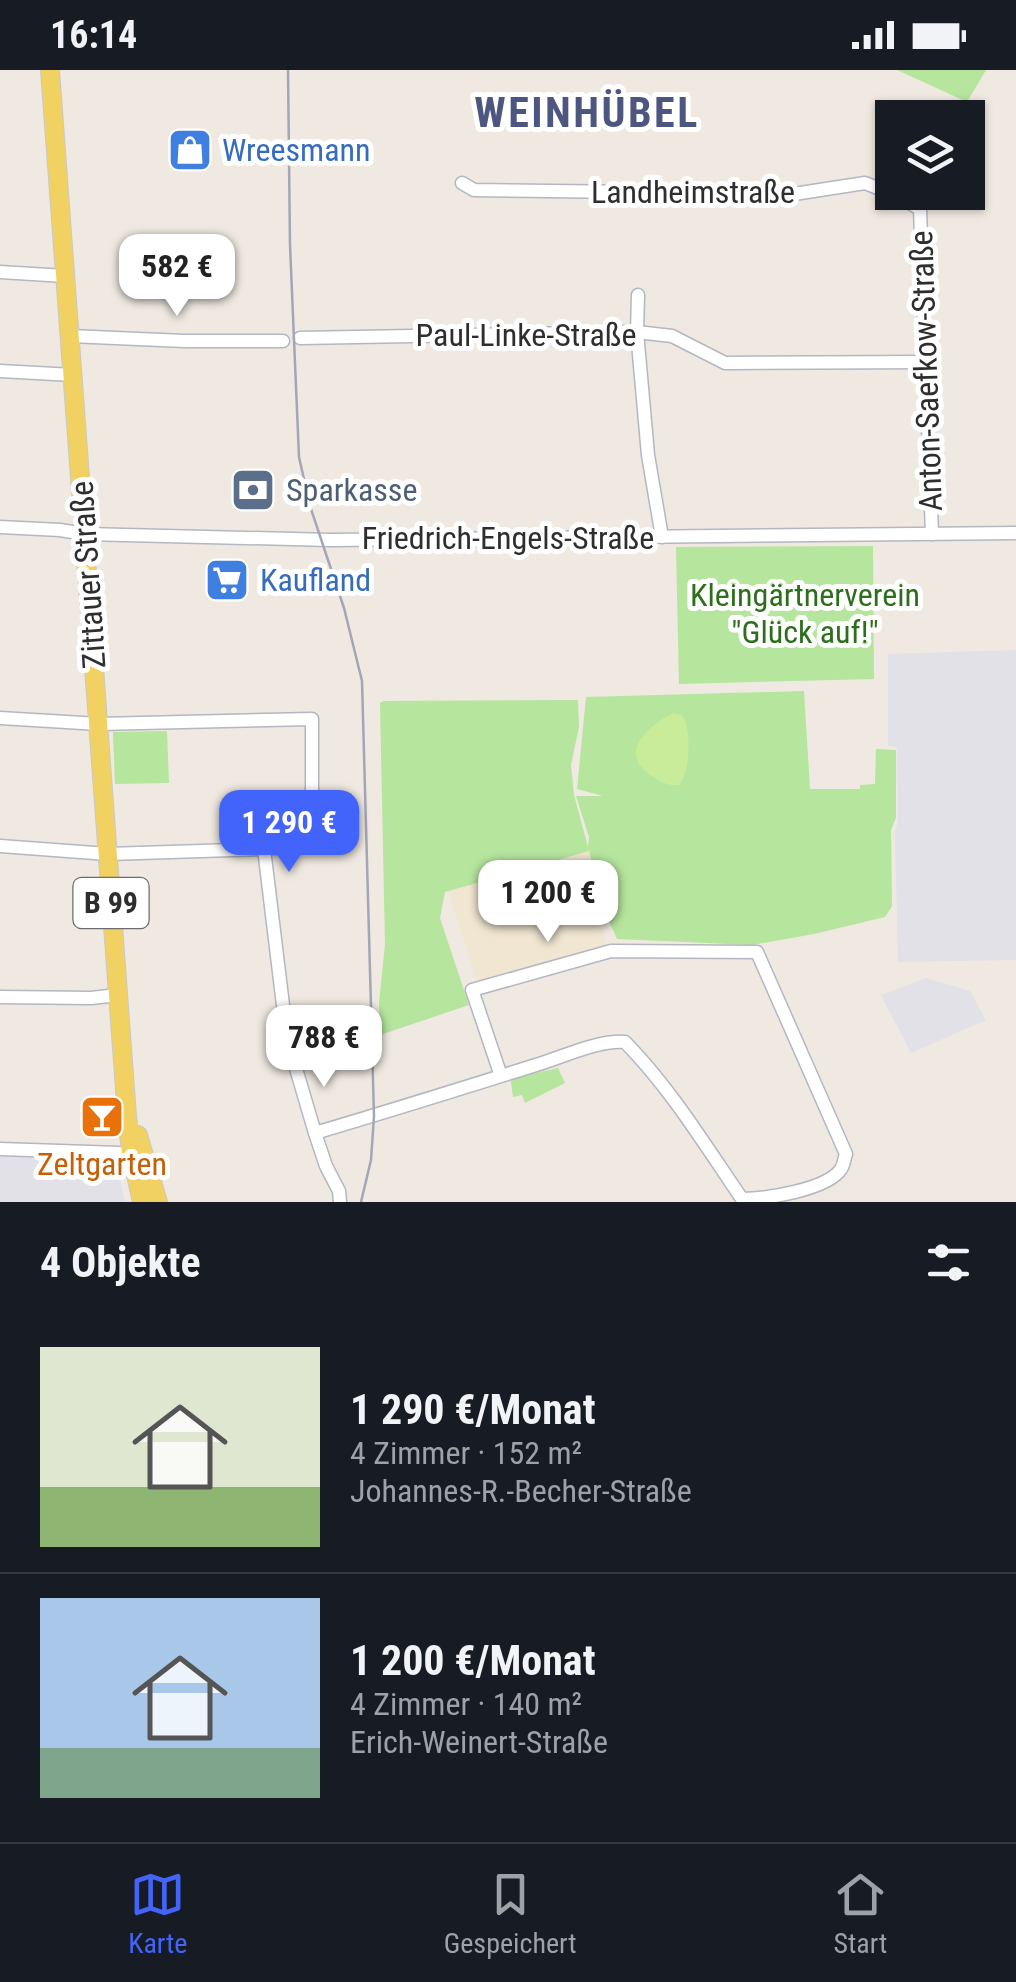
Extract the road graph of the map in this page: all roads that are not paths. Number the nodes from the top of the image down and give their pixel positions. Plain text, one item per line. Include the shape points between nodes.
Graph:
1 (50, 70) edge
2 (462, 183) dead end
3 (875, 187) edge
4 (920, 210) edge
5 (0, 272) edge
6 (65, 276) junction
7 (638, 295) dead end
8 (637, 332) junction
9 (70, 336) junction
10 (300, 338) dead end
11 (283, 341) dead end
12 (926, 362) junction
13 (0, 371) edge
14 (72, 375) junction
15 (0, 527) edge
16 (1016, 533) edge
17 (85, 534) junction
18 (932, 534) junction
19 (662, 537) junction
20 (0, 718) edge
21 (99, 724) junction
22 (0, 846) edge
23 (264, 849) junction
24 (108, 854) junction
25 (118, 995) junction
26 (0, 997) edge
27 (502, 1076) junction
28 (124, 1081) junction
29 (315, 1133) junction
30 (0, 1149) edge
31 (119, 1153) dead end
32 (142, 1202) edge
33 (158, 1202) edge
34 (340, 1202) edge

1 - 6 main road, Zittauer Straße / B 99
2 - 3 street, Landheimstraße via 474,190 758,194
4 - 12 street, Anton-Saefkow-Straße
5 - 6 street
6 - 9 main road, Zittauer Straße / B 99
7 - 8 street
8 - 10 street, Paul-Linke-Straße
8 - 12 street, Paul-Linke-Straße via 672,336 726,363
8 - 19 street
9 - 11 street
9 - 14 main road, Zittauer Straße / B 99
12 - 18 street, Anton-Saefkow-Straße
13 - 14 street
14 - 17 main road, Zittauer Straße / B 99
15 - 17 street, Friedrich-Engels-Straße
16 - 18 street, Friedrich-Engels-Straße
17 - 19 street, Friedrich-Engels-Straße
17 - 21 main road, Zittauer Straße / B 99
18 - 19 street, Friedrich-Engels-Straße
20 - 21 street
21 - 23 street via 312,719 312,844
21 - 24 main road, Zittauer Straße / B 99
22 - 24 street
23 - 24 street
23 - 29 street via 287,1038
24 - 25 main road, Zittauer Straße / B 99
25 - 26 street
25 - 28 main road, Zittauer Straße / B 99
27 - 27 street via 472,990 611,951 758,952 846,1154 840,1170 820,1184 742,1200 694,1126 625,1042
27 - 29 street
28 - 32 main road, Zittauer Straße / B 99
28 - 33 main road, Zittauer Straße / B 99
29 - 34 street
30 - 31 street

